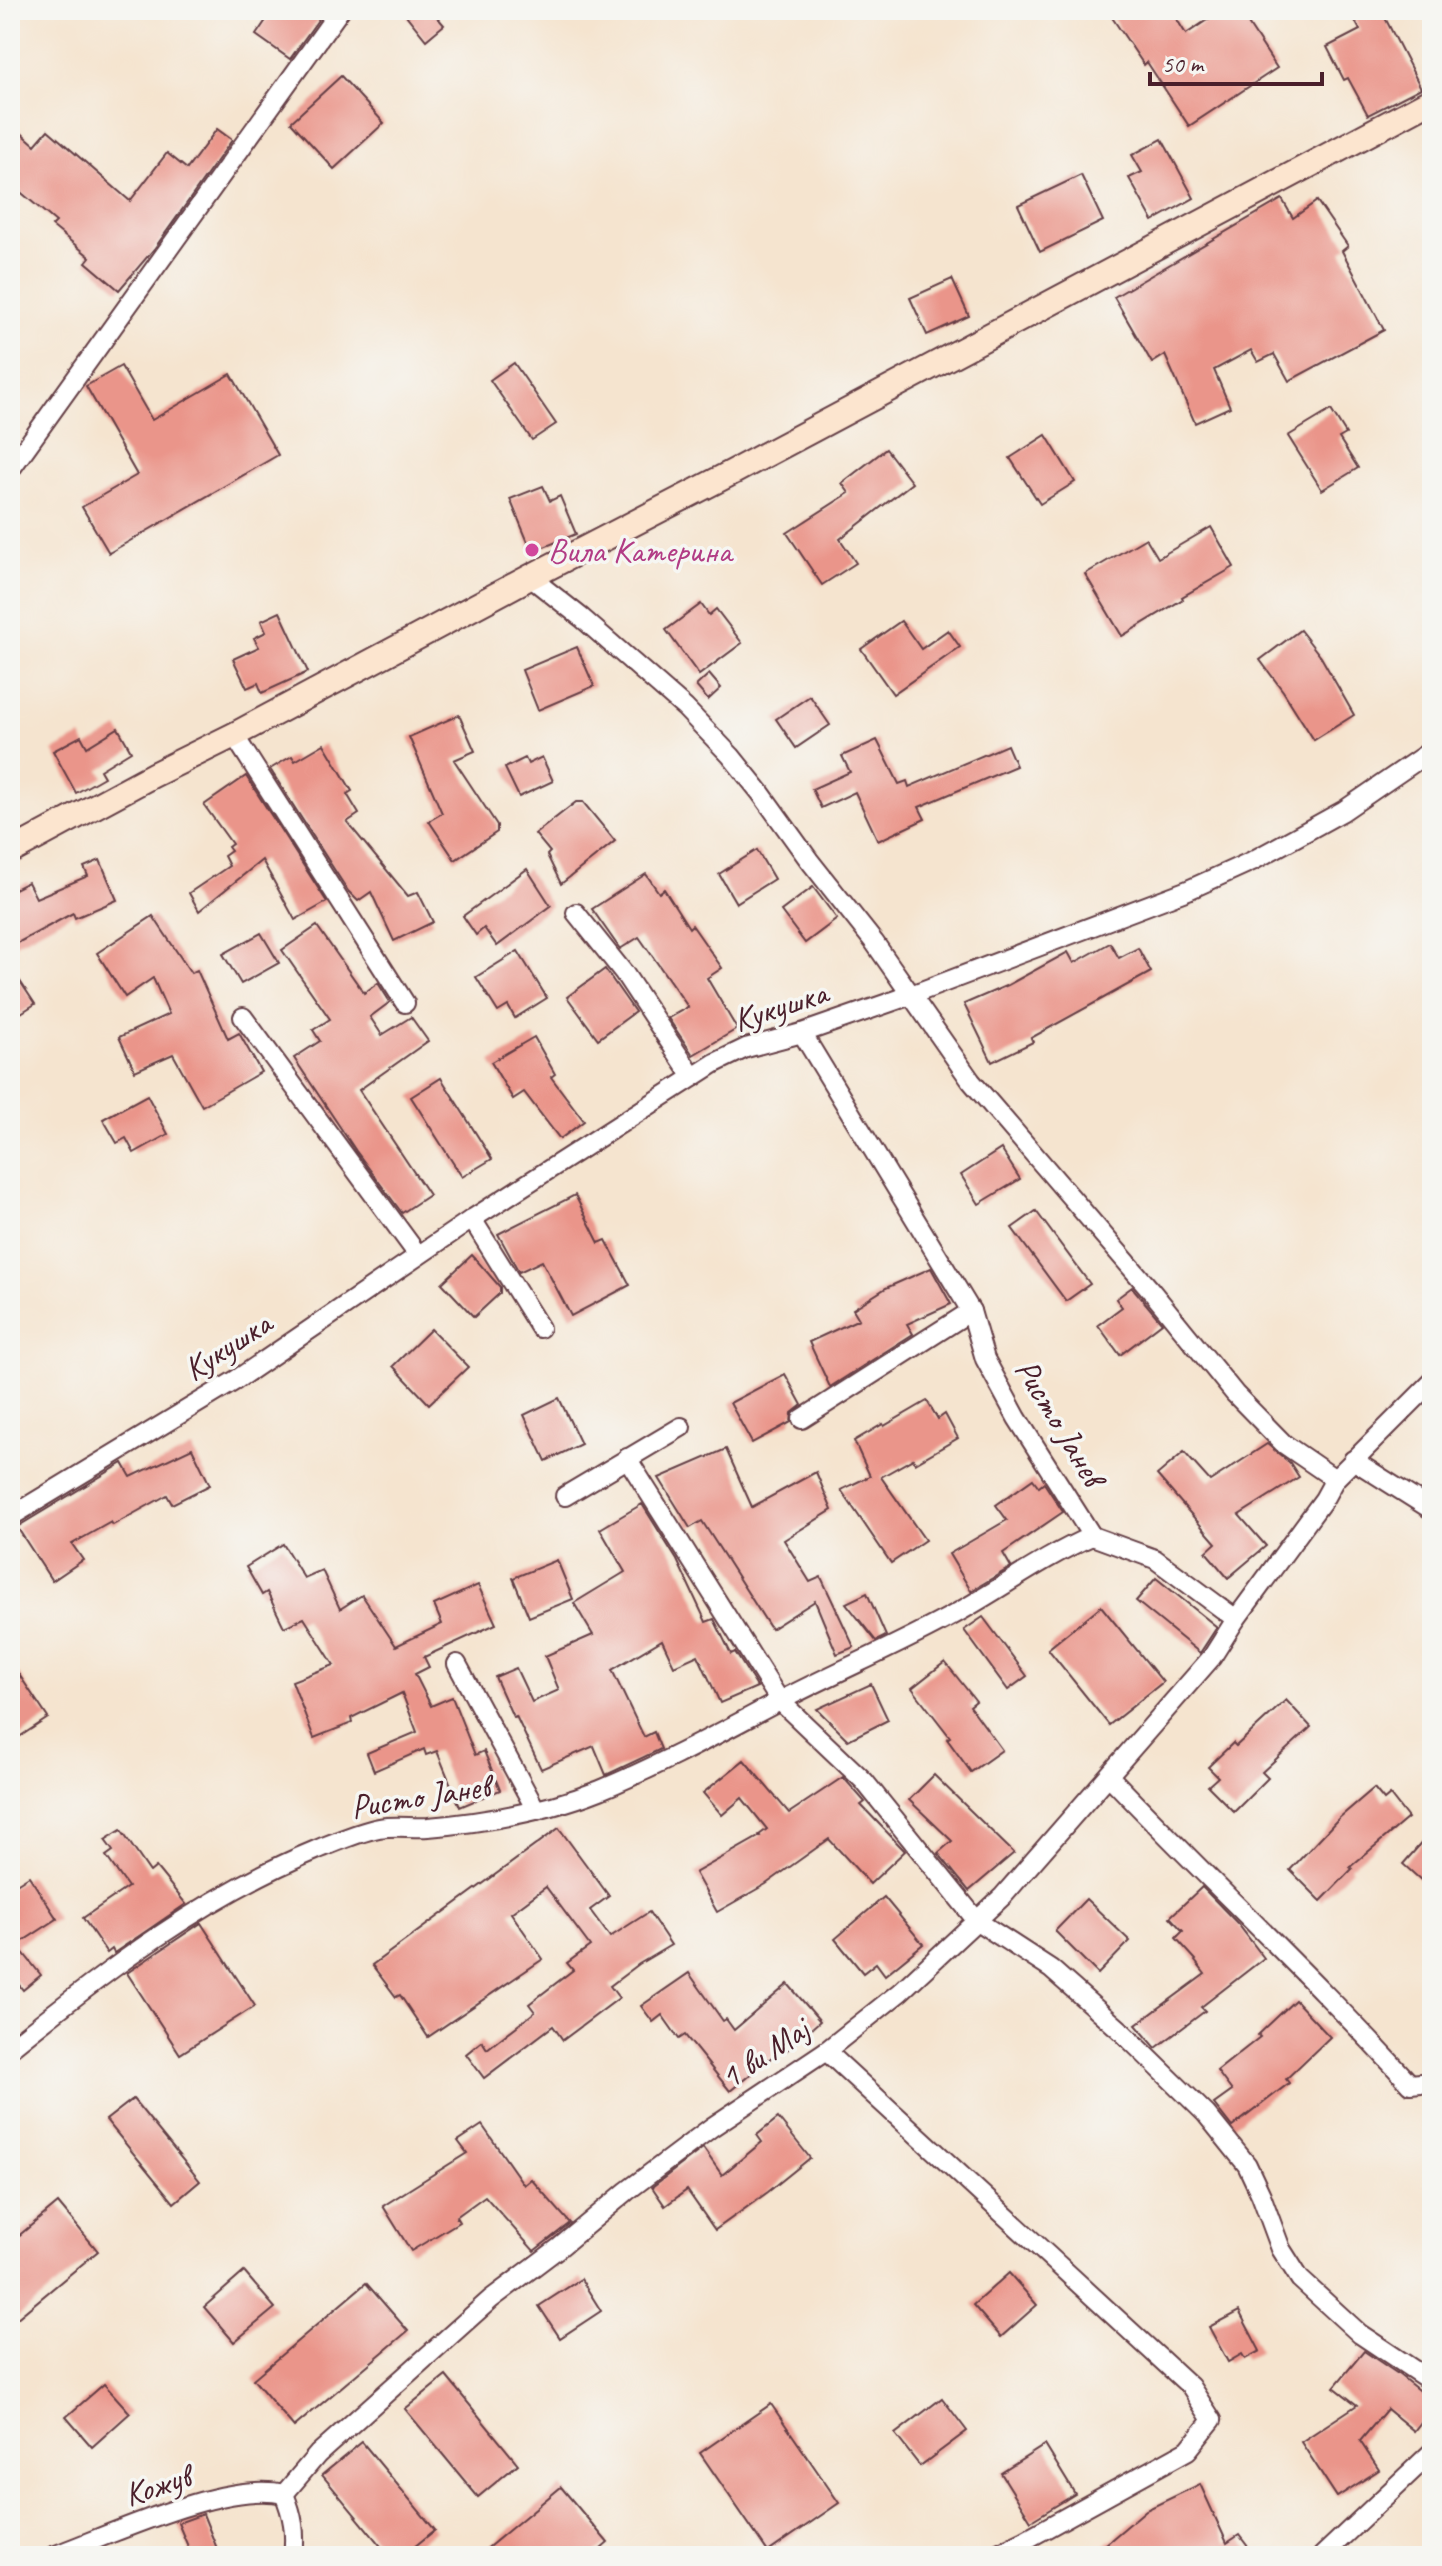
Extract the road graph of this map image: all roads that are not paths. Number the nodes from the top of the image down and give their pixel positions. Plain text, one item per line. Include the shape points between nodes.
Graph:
1 (340, 10) edge
2 (1432, 100) edge
3 (13, 458) edge
4 (530, 577) junction
5 (234, 735) junction
6 (1432, 750) edge
7 (10, 852) edge
8 (576, 913) dead end
9 (911, 995) junction
10 (405, 1003) dead end
11 (243, 1017) dead end
12 (802, 1033) junction
13 (693, 1077) junction
14 (472, 1219) junction
15 (418, 1255) junction
16 (971, 1311) junction
17 (540, 1328) dead end
18 (1432, 1382) edge
19 (802, 1419) dead end
20 (681, 1427) dead end
21 (627, 1458) junction
22 (1353, 1460) junction
23 (1335, 1479) junction
24 (565, 1496) dead end
25 (1432, 1510) edge
26 (10, 1517) edge
27 (1092, 1536) junction
28 (1236, 1619) junction
29 (457, 1664) dead end
30 (780, 1701) junction
31 (1109, 1776) junction
32 (536, 1810) junction
33 (977, 1921) junction
34 (10, 2048) edge
35 (826, 2051) junction
36 (1432, 2082) edge
37 (1432, 2382) edge
38 (1432, 2452) edge
39 (284, 2494) junction
40 (53, 2556) edge
41 (293, 2556) edge
42 (992, 2556) edge
43 (1322, 2556) edge

1 - 3 street
2 - 4 main road
4 - 5 main road
4 - 9 street via 685,708 731,756
5 - 7 main road
5 - 10 street
6 - 9 street, Кукушка via 1343,811 1252,861
8 - 13 street via 624,973
9 - 12 street, Кукушка
9 - 23 street via 971,1081 1235,1394 1284,1444
11 - 15 street
12 - 13 street, Кукушка via 746,1048
12 - 16 street, Ристо Јанев
13 - 14 street, Кукушка
14 - 15 street, Кукушка
14 - 17 street
15 - 26 street, Кукушка via 236,1380
16 - 19 street
16 - 27 street, Ристо Јанев via 985,1359
18 - 22 street, 1 ви Мај
20 - 21 street
21 - 24 street
21 - 30 street
22 - 23 street, 1 ви Мај
22 - 25 street
23 - 28 street, 1 ви Мај
27 - 28 street via 1155,1559
27 - 30 street, Ристо Јанев via 944,1620
28 - 31 street, 1 ви Мај via 1212,1657
29 - 32 street
30 - 32 street, Ристо Јанев via 673,1759
30 - 33 street via 864,1781
31 - 33 street, 1 ви Мај
31 - 36 street via 1410,2084
32 - 34 street, Ристо Јанев via 474,1822 380,1828 288,1861 142,1948
33 - 35 street, 1 ви Мај
33 - 37 street via 1051,1969 1206,2114 1247,2165 1281,2249 1300,2279 1360,2334
35 - 39 street, 1 ви Мај via 699,2136 491,2299 318,2454
35 - 42 street via 1190,2386 1212,2420 1188,2450
38 - 43 street
39 - 40 street, Кожув via 233,2494 153,2517
39 - 41 street via 293,2514

